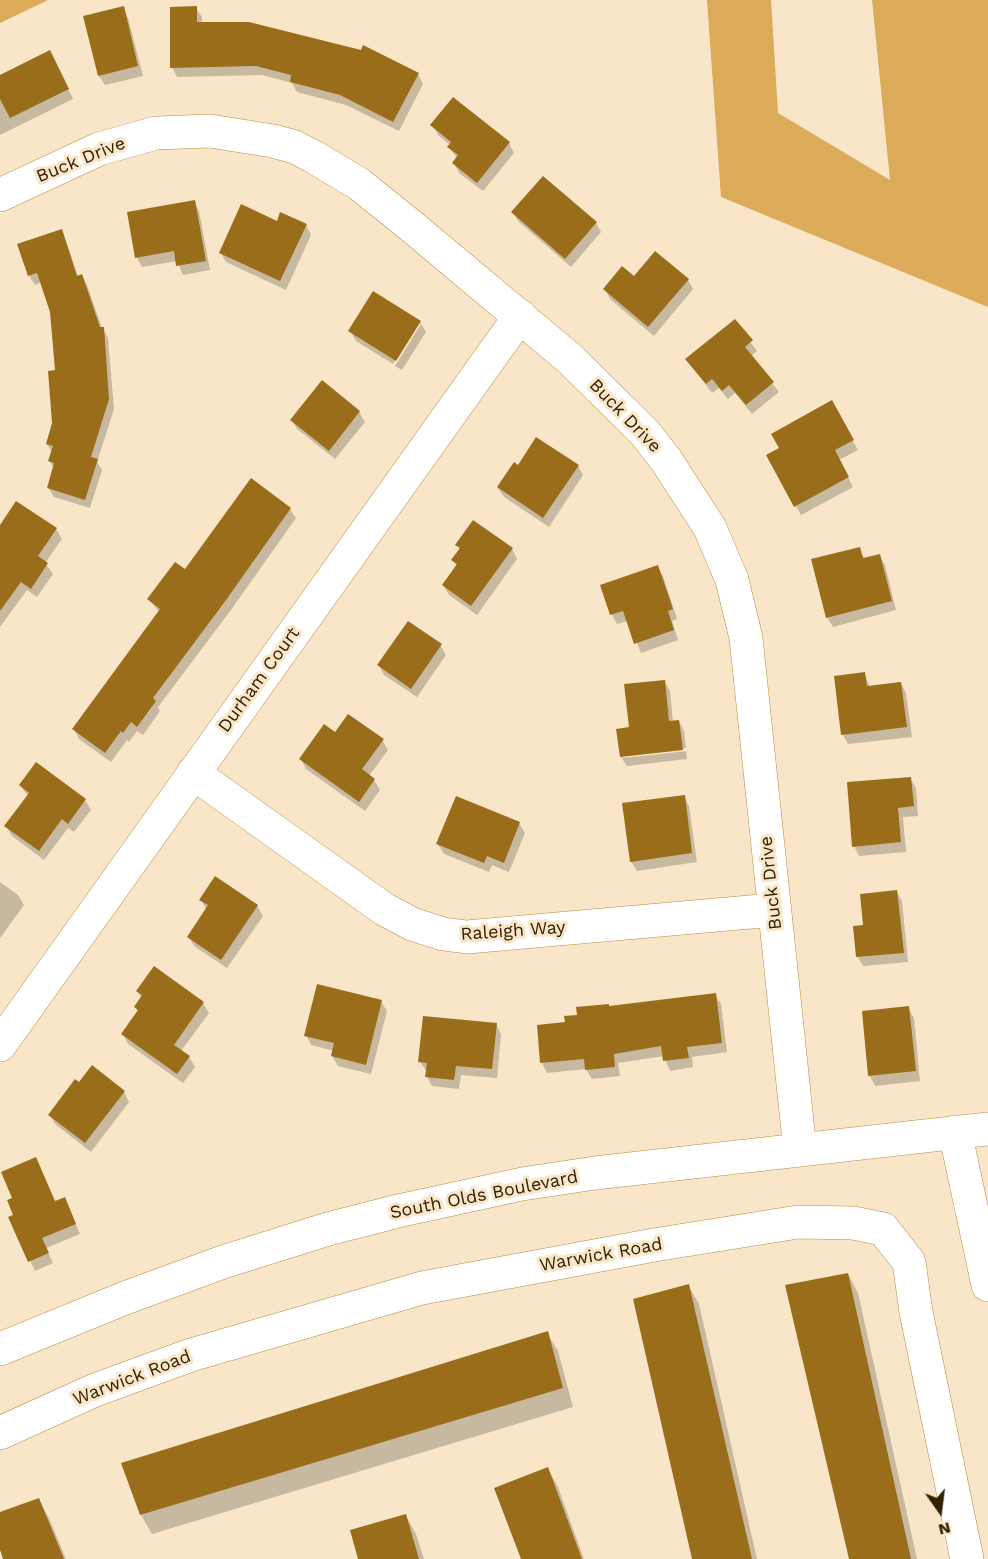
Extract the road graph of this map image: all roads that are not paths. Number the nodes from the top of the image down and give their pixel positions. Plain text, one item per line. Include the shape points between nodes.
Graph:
1 (0, 195) edge
2 (520, 316) junction
3 (193, 773) junction
4 (773, 910) junction
5 (0, 1045) edge
6 (988, 1129) edge
7 (955, 1132) junction
8 (800, 1150) junction
9 (988, 1285) edge
10 (0, 1349) edge
11 (0, 1433) edge
12 (967, 1559) edge

1 - 2 street, Buck Drive via 99,149 156,133 210,131 273,141 295,147 359,184
2 - 3 street, Durham Court
2 - 4 street, Buck Drive via 570,358 652,442 710,528 732,580 748,658
3 - 4 street, Raleigh Way via 384,909 443,934 467,937
3 - 5 street, Durham Court
4 - 8 street, Buck Drive
6 - 7 street, South Olds Boulevard
7 - 8 street, South Olds Boulevard
7 - 9 street
8 - 10 street, South Olds Boulevard via 595,1173 398,1211 223,1262
11 - 12 street, Warwick Road via 94,1390 201,1352 422,1288 798,1222 853,1223 883,1229 909,1262

